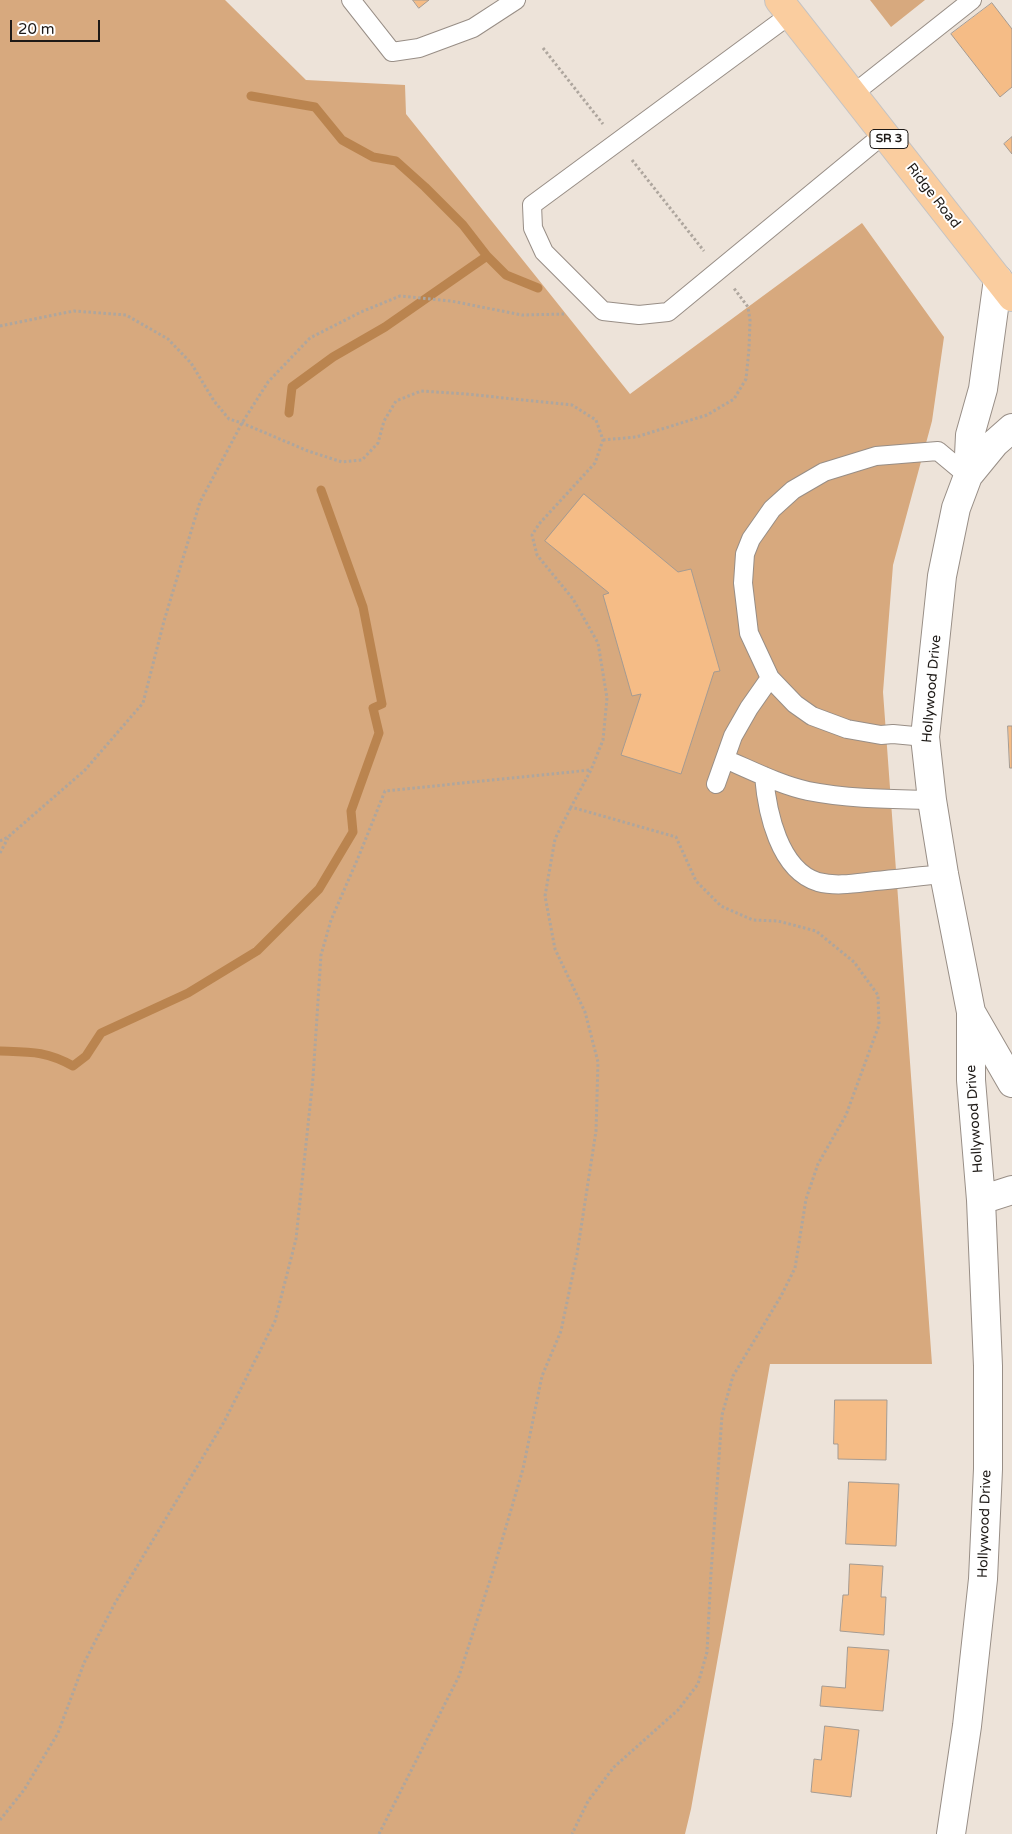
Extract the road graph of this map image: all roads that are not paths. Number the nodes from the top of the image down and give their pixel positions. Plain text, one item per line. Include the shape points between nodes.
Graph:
1 (351, 0) edge
2 (516, 0) edge
3 (972, 0) edge
4 (785, 7) edge
5 (854, 94) junction
6 (884, 134) junction
7 (1005, 288) edge
8 (1012, 428) edge
9 (968, 476) junction
10 (770, 678) junction
11 (926, 737) junction
12 (725, 759) junction
13 (764, 776) junction
14 (716, 784) dead end
15 (932, 800) junction
16 (944, 874) junction
17 (971, 1012) junction
18 (1012, 1083) edge
19 (1012, 1190) edge
20 (981, 1200) junction
21 (951, 1834) edge

1 - 2 lane via 392,52 419,48 473,28
3 - 5 lane
4 - 5 main road, Ridge Road / SR 3
4 - 6 lane via 618,142 532,205 533,228 544,252 603,311 638,315 668,312
5 - 6 main road, Ridge Road / SR 3
6 - 7 main road, Ridge Road / SR 3
7 - 9 street via 970,435
8 - 9 street, Hollywood Drive
9 - 10 lane via 938,451 876,456 824,472 793,490 772,509 751,539 745,554 743,583 749,633
9 - 11 street, Hollywood Drive via 956,508 942,576
10 - 11 lane via 795,704 812,716 847,729 881,735
10 - 12 lane via 733,736
11 - 15 street, Hollywood Drive
12 - 13 lane
12 - 14 lane
13 - 15 lane via 807,791 868,799
13 - 16 lane via 774,830 790,862 803,875 819,882 842,885
15 - 16 street, Hollywood Drive
16 - 17 street, Hollywood Drive
17 - 18 street
17 - 20 street, Hollywood Drive via 970,1080
19 - 20 street
20 - 21 street, Hollywood Drive via 988,1366 983,1579

